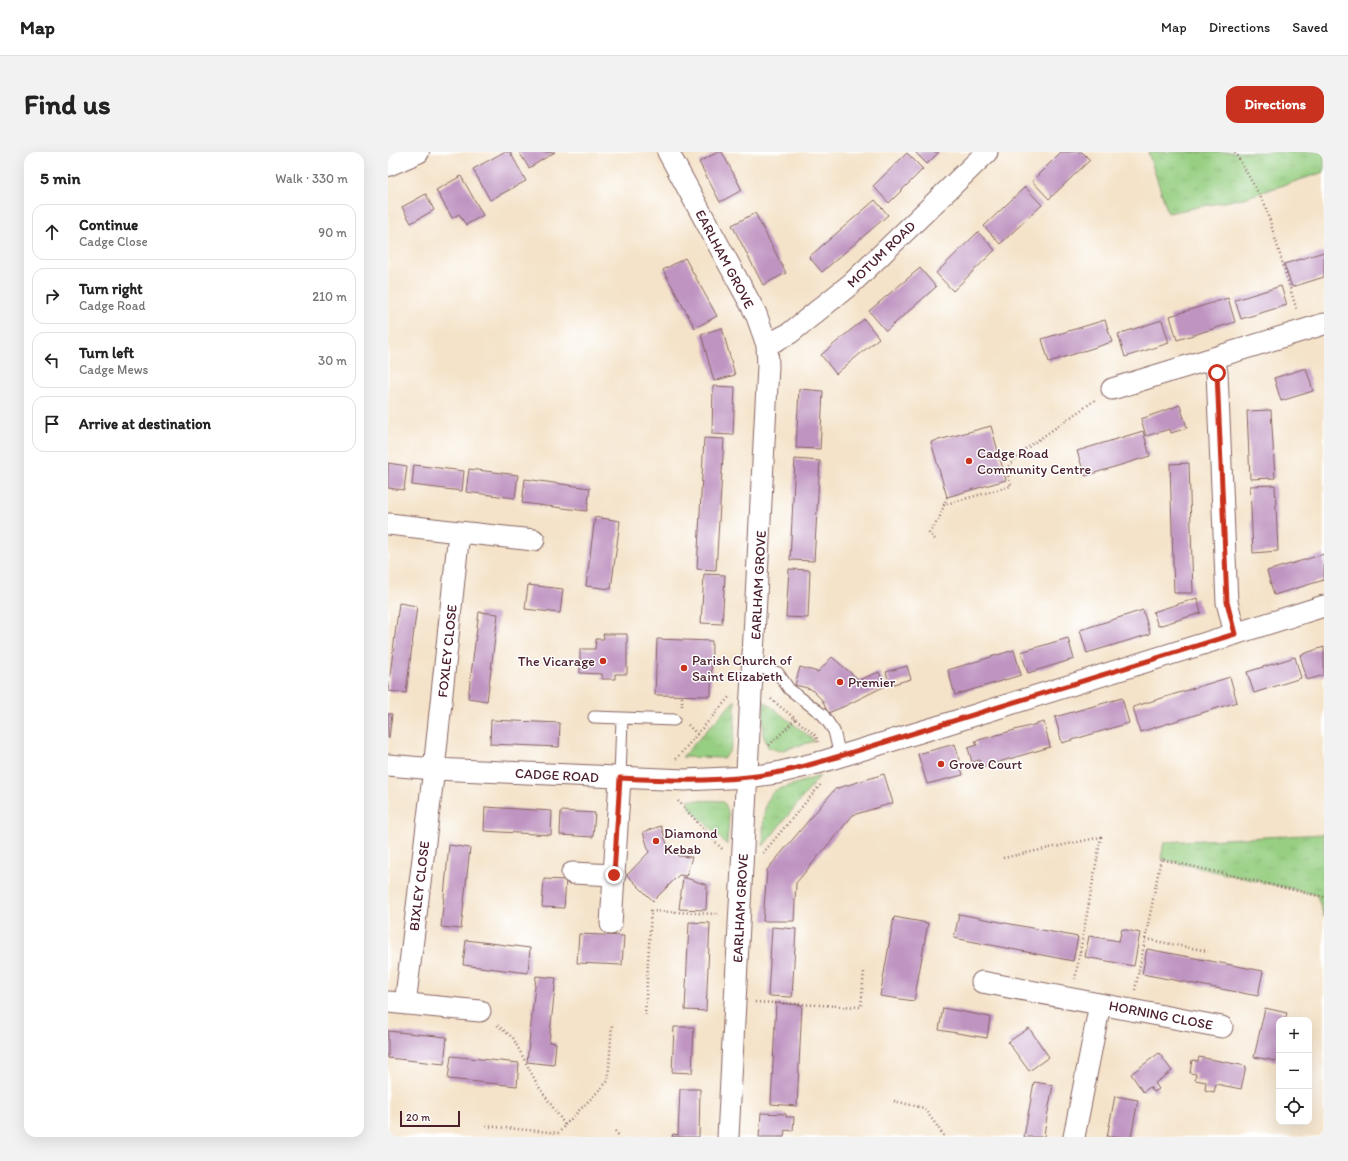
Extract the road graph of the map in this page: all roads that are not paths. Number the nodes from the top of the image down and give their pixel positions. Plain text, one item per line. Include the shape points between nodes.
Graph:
1 (418, 152) edge
2 (668, 152) edge
3 (987, 152) edge
4 (388, 165) edge
5 (1324, 324) edge
6 (767, 345) junction
7 (1214, 358) junction
8 (1112, 389) road end
9 (389, 524) edge
10 (460, 532) junction
11 (534, 540) dead end
12 (1324, 606) edge
13 (1235, 634) junction
14 (754, 665) junction
15 (594, 717) dead end
16 (622, 718) junction
17 (674, 720) dead end
18 (840, 756) junction
19 (388, 764) edge
20 (434, 769) junction
21 (748, 777) junction
22 (620, 778) junction
23 (572, 873) dead end
24 (614, 875) junction
25 (612, 924) dead end
26 (982, 982) dead end
27 (396, 1003) edge
28 (1100, 1004) junction
29 (480, 1011) dead end
30 (1222, 1027) dead end
31 (728, 1137) edge
32 (1074, 1137) edge

1 - 4 street
2 - 6 street, EARLHAM GROVE via 756,314
3 - 6 street, MOTUM ROAD via 852,283 790,333
5 - 7 street
6 - 14 street, EARLHAM GROVE
7 - 8 street
7 - 13 street via 1217,373 1227,602
9 - 10 street
10 - 11 street
10 - 20 street, FOXLEY CLOSE
12 - 13 street, CADGE ROAD
13 - 18 street, CADGE ROAD
14 - 18 lane via 778,673 789,689 823,715 834,731
14 - 21 street, EARLHAM GROVE
15 - 16 lane
16 - 17 lane
16 - 22 lane
18 - 21 street, CADGE ROAD via 777,773
19 - 20 street, CADGE ROAD
20 - 22 street, CADGE ROAD
20 - 27 street, BIXLEY CLOSE
21 - 22 street, CADGE ROAD via 685,780
21 - 31 street, EARLHAM GROVE
22 - 24 street
23 - 24 street
24 - 25 street
26 - 28 street, HORNING CLOSE
27 - 29 street, BIXLEY CLOSE
28 - 30 street, HORNING CLOSE
28 - 32 street, HORNING CLOSE

